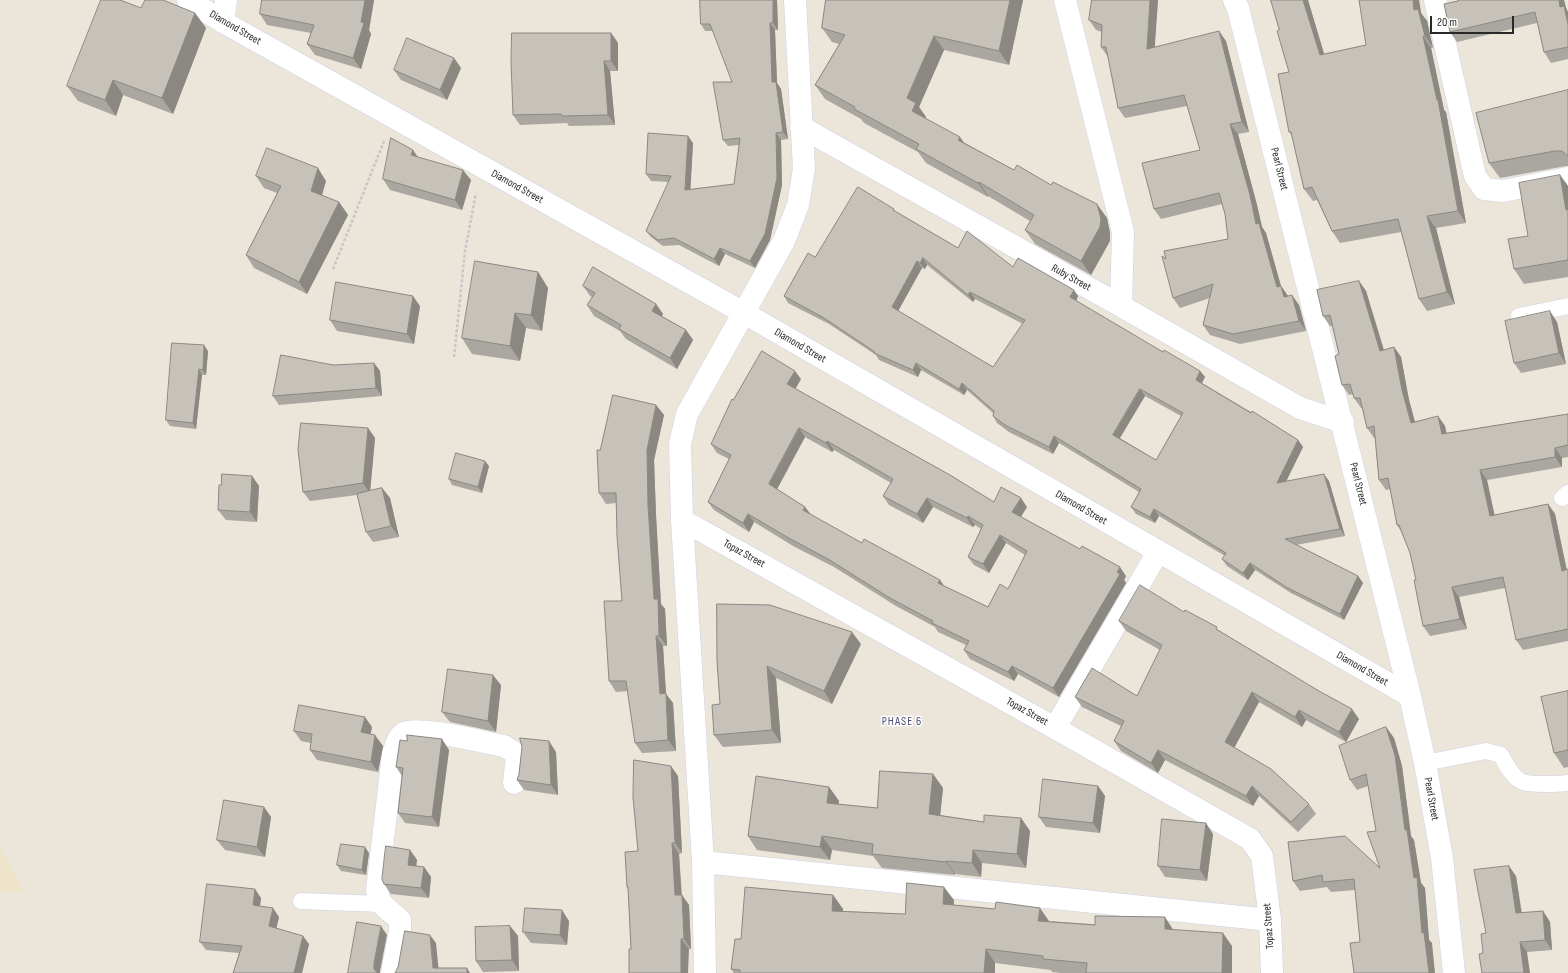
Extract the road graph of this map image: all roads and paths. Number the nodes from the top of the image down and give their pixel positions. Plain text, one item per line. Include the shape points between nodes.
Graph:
1 (188, 0) edge
2 (226, 0) edge
3 (795, 0) edge
4 (1065, 0) edge
5 (1234, 0) edge
6 (1435, 0) edge
7 (223, 22) junction
8 (393, 118) junction
9 (801, 127) junction
10 (483, 168) junction
11 (1568, 178) edge
12 (333, 269) dead end
13 (1121, 306) junction
14 (1568, 306) edge
15 (744, 313) junction
16 (1519, 316) edge
17 (454, 357) dead end
18 (1343, 422) junction
19 (682, 520) junction
20 (1158, 552) junction
21 (1410, 696) junction
22 (1055, 728) junction
23 (1425, 762) junction
24 (514, 783) dead end
25 (1568, 783) edge
26 (703, 862) junction
27 (301, 901) dead end
28 (381, 904) junction
29 (1270, 920) junction
30 (392, 973) edge
31 (705, 973) edge
32 (1272, 973) edge
33 (1454, 973) edge

1 - 7 street, Diamond Street
2 - 7 street
3 - 9 street
4 - 13 street via 1122,232
5 - 18 street, Pearl Street
6 - 11 street via 1474,176 1484,189 1503,191
7 - 8 street, Diamond Street
8 - 10 street, Diamond Street
8 - 12 path
9 - 13 street, Ruby Street
9 - 15 street via 804,169 798,205 784,241
10 - 15 street, Diamond Street
10 - 17 path via 465,251
13 - 18 street, Ruby Street via 1300,408
14 - 16 lane
15 - 19 street via 687,414 680,444
15 - 20 street, Diamond Street
18 - 21 street, Pearl Street
19 - 22 street, Topaz Street
19 - 26 street
20 - 21 street, Diamond Street
20 - 22 street
21 - 23 street, Pearl Street
22 - 29 street, Topaz Street via 1250,839 1262,856
23 - 25 lane via 1486,751 1501,755 1513,774 1523,782
23 - 33 street, Pearl Street via 1442,858
24 - 28 street via 517,756 504,746 420,730 405,732 398,740 393,754 377,890
26 - 29 street
26 - 31 street
27 - 28 lane
28 - 30 street via 400,920
29 - 32 street, Topaz Street

